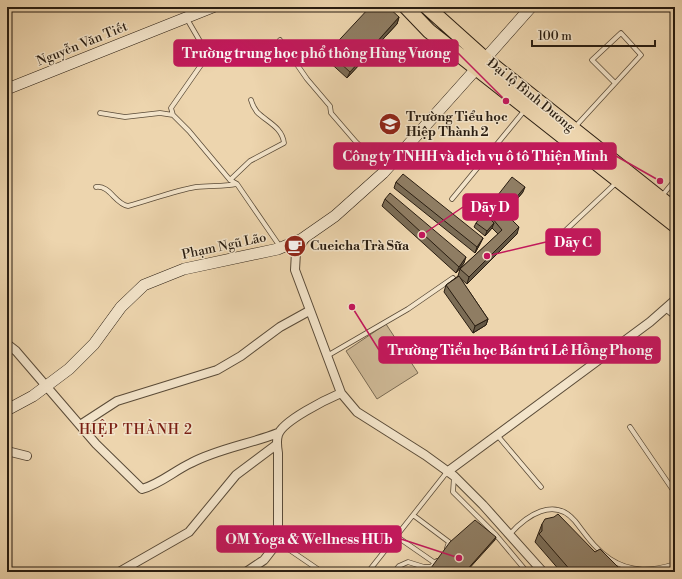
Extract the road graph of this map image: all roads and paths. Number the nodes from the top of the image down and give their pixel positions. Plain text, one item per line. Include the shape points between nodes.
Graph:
1 (213, 7) edge
2 (406, 7) edge
3 (427, 7) edge
4 (532, 7) edge
5 (186, 17) junction
6 (280, 40) dead end
7 (480, 64) junction
8 (615, 83) junction
9 (7, 89) edge
10 (251, 100) dead end
11 (526, 109) junction
12 (100, 113) dead end
13 (173, 115) junction
14 (573, 129) junction
15 (386, 170) junction
16 (230, 180) junction
17 (675, 180) edge
18 (619, 181) junction
19 (237, 184) junction
20 (96, 187) dead end
21 (452, 199) dead end
22 (660, 199) junction
23 (675, 210) edge
24 (675, 225) edge
25 (566, 230) dead end
26 (308, 235) junction
27 (281, 248) junction
28 (453, 278) edge
29 (675, 300) edge
30 (665, 309) junction
31 (309, 311) junction
32 (675, 317) edge
33 (7, 344) edge
34 (327, 356) junction
35 (46, 386) junction
36 (341, 393) junction
37 (7, 410) edge
38 (80, 425) junction
39 (630, 427) dead end
40 (278, 433) junction
41 (497, 435) junction
42 (276, 445) junction
43 (7, 451) edge
44 (27, 456) dead end
45 (450, 474) junction
46 (541, 487) dead end
47 (675, 493) edge
48 (413, 515) junction
49 (510, 534) junction
50 (396, 536) junction
51 (278, 542) junction
52 (435, 563) junction
53 (675, 564) edge
54 (119, 572) edge
55 (246, 572) edge
56 (322, 572) edge
57 (368, 572) edge
58 (394, 572) edge
59 (527, 572) edge
60 (543, 572) edge

1 - 5 street, Nguyễn Văn Tiết
2 - 7 highway, Đại lộ Bình Dương via 429,31
3 - 7 highway, Đại lộ Bình Dương
4 - 7 street, Phạm Ngũ Lão
5 - 9 street, Nguyễn Văn Tiết
5 - 13 lane via 208,56 171,108
6 - 15 lane via 307,79 330,106 331,113 356,142
7 - 11 highway, Đại lộ Bình Dương
7 - 14 highway, Đại lộ Bình Dương
7 - 15 street, Phạm Ngũ Lão
8 - 8 lane via 641,54 621,33 592,60
8 - 14 lane
10 - 16 lane via 255,110 273,123 284,143 250,161
11 - 18 highway, Đại lộ Bình Dương
11 - 21 lane
12 - 13 lane via 125,117 160,113
13 - 16 lane
14 - 22 highway, Đại lộ Bình Dương
15 - 26 street, Phạm Ngũ Lão via 335,216
16 - 19 lane
17 - 22 lane
18 - 24 highway, Đại lộ Bình Dương
18 - 25 lane
19 - 20 lane via 183,190 128,206 120,204 105,189
19 - 27 lane
22 - 23 highway, Đại lộ Bình Dương
26 - 27 street, Phạm Ngũ Lão
26 - 31 street via 296,252 295,270
27 - 35 street, Phạm Ngũ Lão via 184,268 144,285 121,307 94,344 69,369
28 - 34 lane via 408,309
29 - 30 street
30 - 32 lane
30 - 41 street
31 - 34 street
31 - 38 street via 280,327 217,370 117,401
33 - 35 street
34 - 36 street
35 - 37 street, Phạm Ngũ Lão
35 - 38 street
36 - 40 street via 295,416
36 - 45 street via 357,412
38 - 40 street via 142,489 215,453 250,444
39 - 47 lane
40 - 42 street
41 - 45 street
41 - 46 lane
42 - 51 street
42 - 54 street via 236,476 189,532
43 - 44 street
45 - 48 lane
45 - 49 street
45 - 59 lane via 453,492 496,535
48 - 50 lane
48 - 52 lane via 449,542 449,546
49 - 53 lane via 520,523 537,512 549,509 570,518 600,551 618,563 640,570 659,569
49 - 60 street
50 - 52 lane
50 - 57 lane
51 - 55 street via 264,560
51 - 56 lane
52 - 58 lane via 431,567 424,567 408,562

